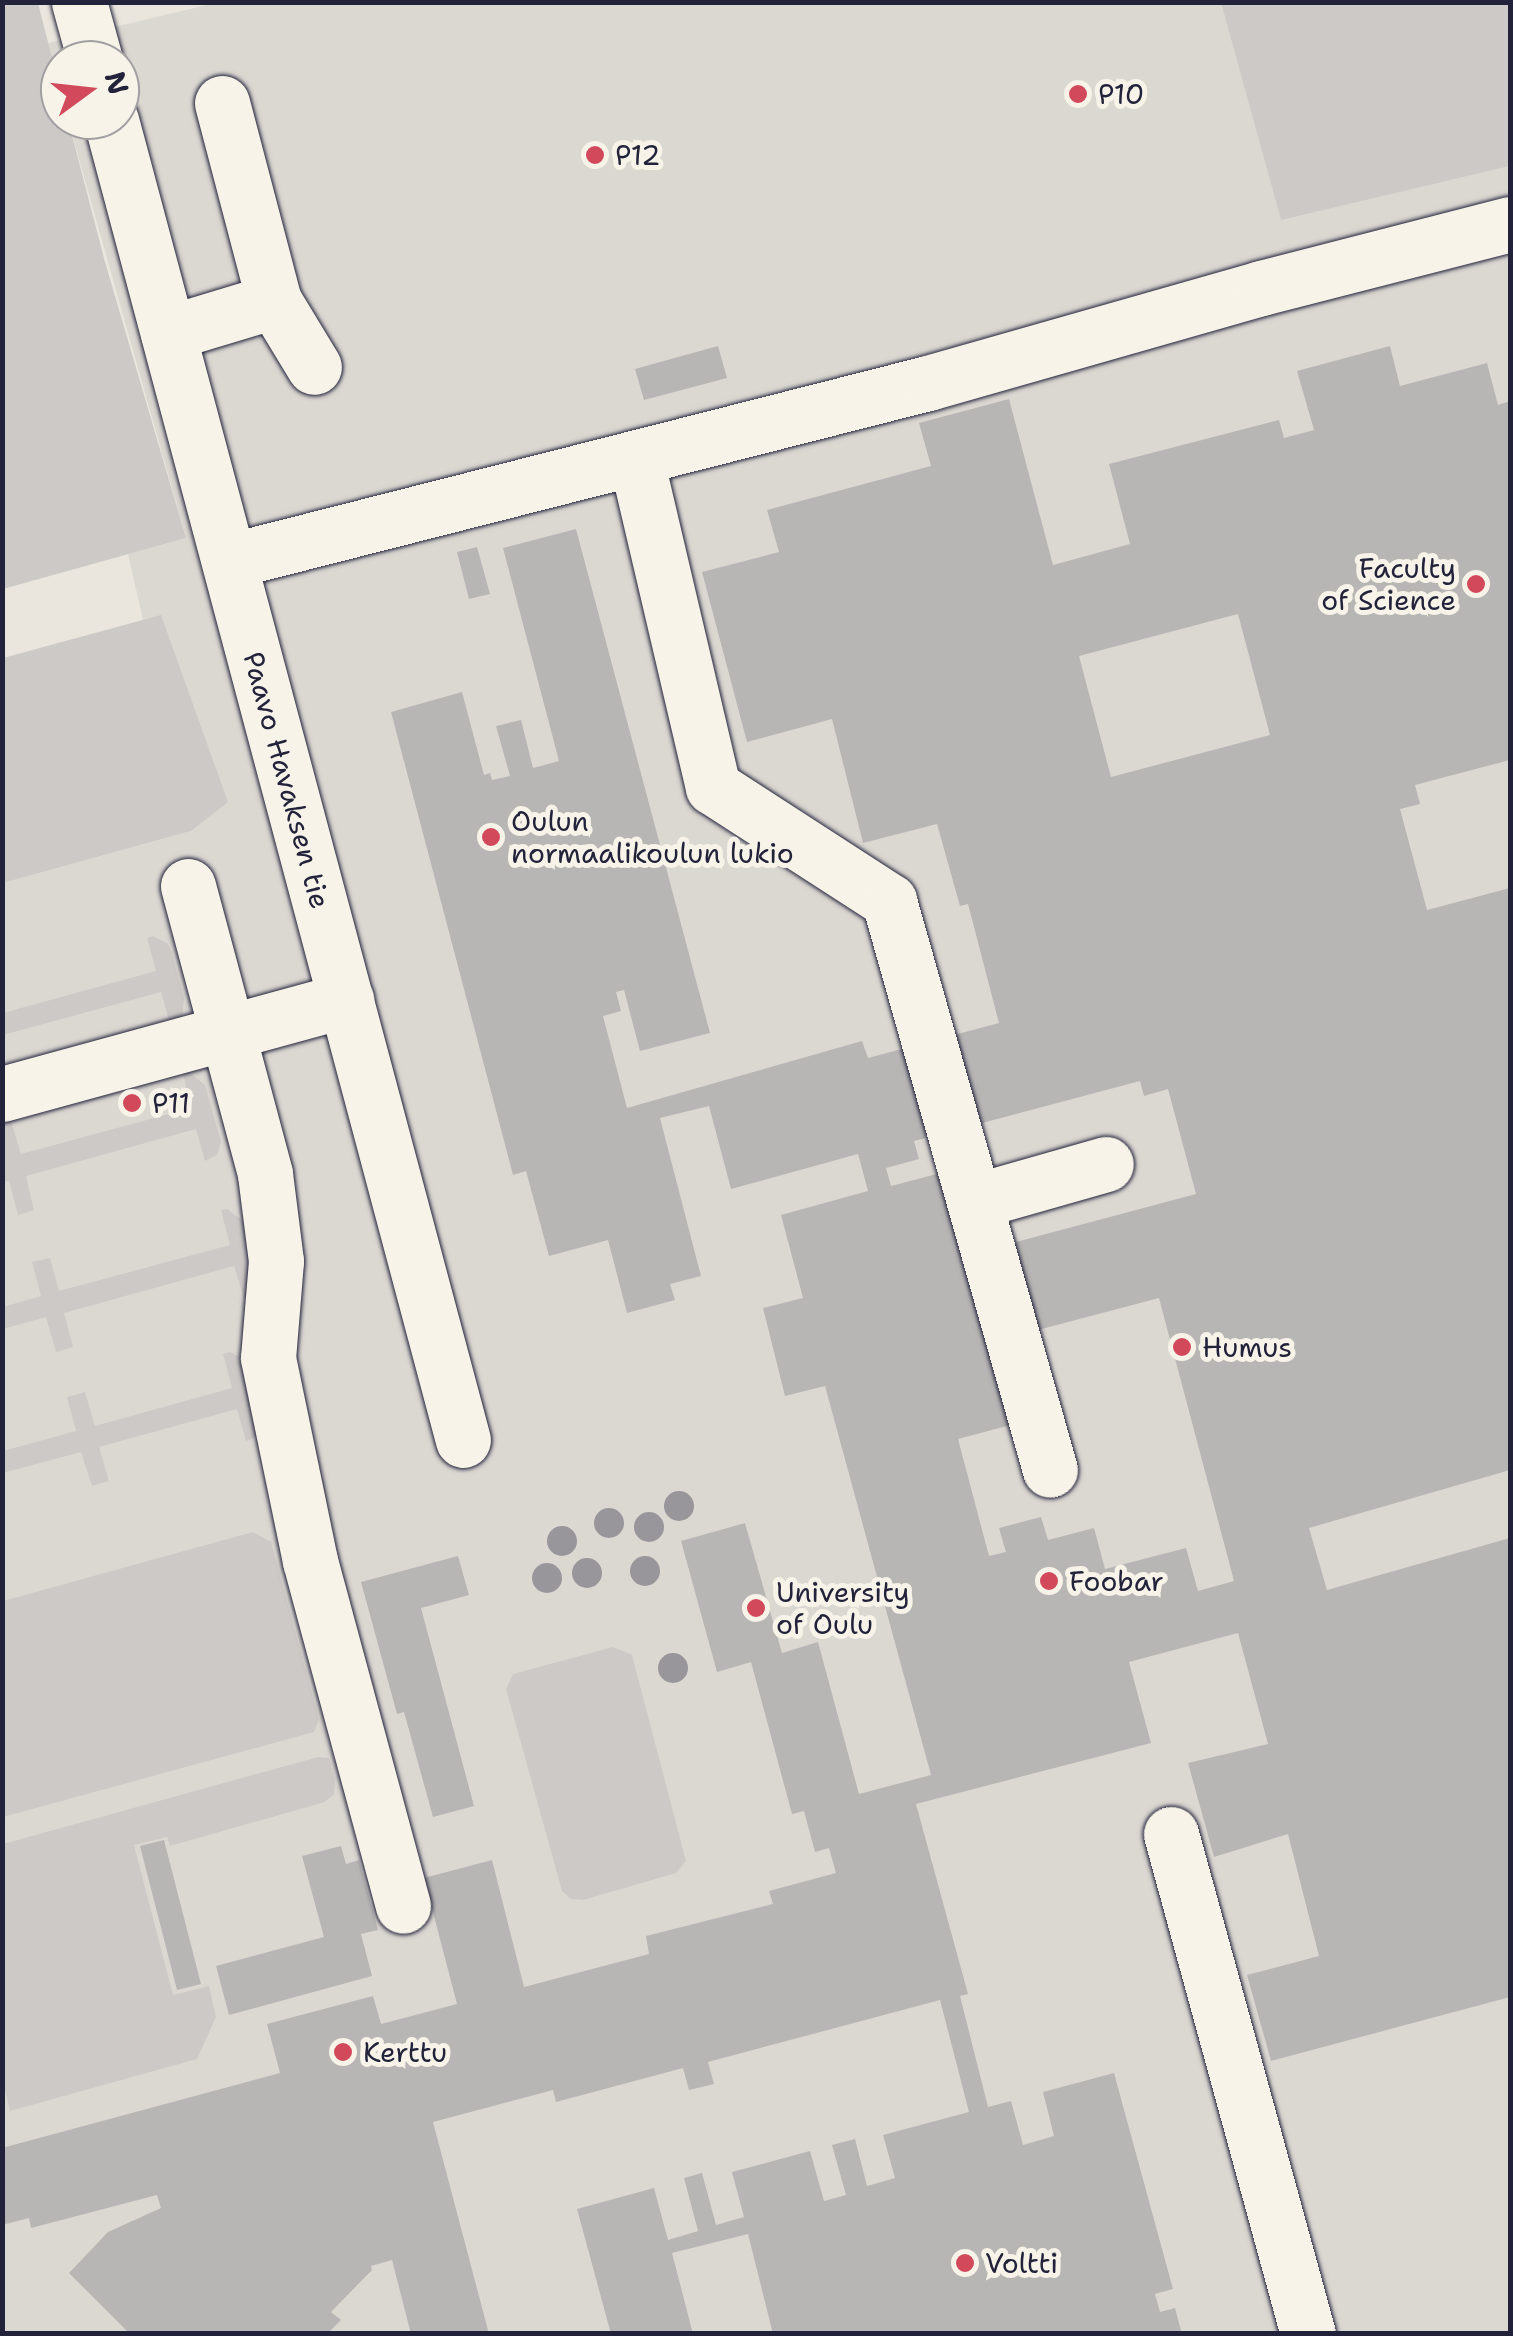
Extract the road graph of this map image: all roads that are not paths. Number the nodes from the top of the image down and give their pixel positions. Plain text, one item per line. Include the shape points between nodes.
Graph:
1 (79, 2) edge
2 (89, 40) edge
3 (222, 104) dead end
4 (116, 140) edge
5 (1510, 224) edge
6 (274, 301) junction
7 (168, 332) junction
8 (314, 366) dead end
9 (636, 459) junction
10 (229, 561) junction
11 (188, 886) dead end
12 (346, 1000) junction
13 (228, 1034) junction
14 (2, 1094) edge
15 (1106, 1164) dead end
16 (976, 1201) junction
17 (464, 1440) dead end
18 (1050, 1470) dead end
19 (1171, 1834) dead end
20 (403, 1906) dead end
21 (1308, 2334) edge

1 - 2 street
3 - 6 street
4 - 7 street, Paavo Havaksen tie
5 - 9 street
6 - 7 street
6 - 8 street
7 - 10 street, Paavo Havaksen tie
9 - 10 street
9 - 16 street via 713,787 889,901
10 - 12 street, Paavo Havaksen tie
11 - 13 street
12 - 13 street
12 - 17 street, Paavo Havaksen tie
13 - 14 street
13 - 20 street via 272,1226 276,1261 268,1358 310,1561
15 - 16 street
16 - 18 street
19 - 21 street

